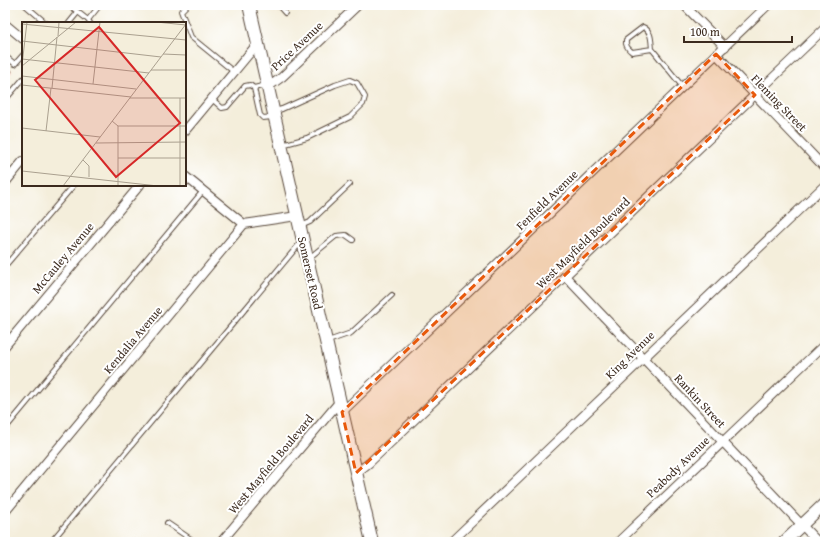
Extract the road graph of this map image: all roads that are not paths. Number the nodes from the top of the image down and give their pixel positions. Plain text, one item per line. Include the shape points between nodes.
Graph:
1 (25, 5) edge
2 (69, 5) edge
3 (100, 5) edge
4 (187, 5) edge
5 (249, 5) edge
6 (278, 5) edge
7 (358, 5) edge
8 (684, 5) edge
9 (768, 5) edge
10 (78, 12) junction
11 (285, 13) dead end
12 (89, 21) edge
13 (45, 22) edge
14 (70, 22) edge
15 (185, 22) edge
16 (5, 24) edge
17 (186, 24) edge
18 (825, 28) edge
19 (22, 38) edge
20 (258, 43) junction
21 (725, 47) junction
22 (652, 49) junction
23 (716, 54) junction
24 (5, 56) edge
25 (22, 56) edge
26 (234, 72) junction
27 (22, 80) edge
28 (268, 86) junction
29 (683, 86) junction
30 (254, 88) junction
31 (755, 95) junction
32 (211, 99) junction
33 (5, 100) edge
34 (274, 114) junction
35 (186, 130) edge
36 (281, 145) junction
37 (22, 162) edge
38 (825, 168) edge
39 (186, 177) edge
40 (5, 183) edge
41 (350, 184) dead end
42 (825, 185) edge
43 (73, 186) edge
44 (139, 186) edge
45 (203, 191) junction
46 (298, 221) junction
47 (244, 224) junction
48 (303, 240) junction
49 (354, 240) dead end
50 (307, 260) junction
51 (5, 266) edge
52 (565, 276) junction
53 (392, 295) dead end
54 (326, 342) junction
55 (825, 344) edge
56 (5, 346) edge
57 (644, 358) junction
58 (341, 407) junction
59 (5, 429) edge
60 (722, 442) junction
61 (356, 473) junction
62 (825, 503) edge
63 (5, 512) edge
64 (168, 523) dead end
65 (802, 525) junction
66 (51, 542) edge
67 (195, 542) edge
68 (221, 542) edge
69 (372, 542) edge
70 (450, 542) edge
71 (618, 542) edge
72 (784, 542) edge
73 (818, 542) edge

1 - 13 lane
2 - 10 lane
3 - 12 lane
4 - 15 lane via 181,11
5 - 20 main road, Somerset Road
6 - 11 lane
7 - 28 street, Price Avenue via 282,77
8 - 21 street
9 - 21 street, Fenfield Avenue
10 - 12 lane
10 - 14 lane
16 - 19 street
17 - 26 lane via 191,37
18 - 31 street, West Mayfield Boulevard
20 - 26 street
20 - 28 main road, Somerset Road
21 - 23 street, Fenfield Avenue
22 - 22 lane via 632,52 627,49 626,40 643,27 647,28
22 - 29 lane
23 - 29 street, Fenfield Avenue
23 - 31 street, Fleming Street
24 - 25 lane via 15,64
26 - 32 street
27 - 33 lane
28 - 30 lane
28 - 34 main road, Somerset Road
29 - 58 street, Fenfield Avenue
30 - 32 lane via 250,85 245,86 227,107 222,108
30 - 34 lane via 260,115 263,118
31 - 38 street, Fleming Street
31 - 52 street, West Mayfield Boulevard
32 - 35 street
34 - 36 main road, Somerset Road
34 - 36 lane via 350,80 357,83 365,97 364,104 350,117 307,138
36 - 46 main road, Somerset Road
37 - 40 street
39 - 45 street
41 - 46 lane via 310,222
42 - 57 street, King Avenue
43 - 51 lane
44 - 56 street, McCauley Avenue
45 - 47 street
45 - 59 lane
46 - 47 street
46 - 48 main road, Somerset Road
47 - 63 street, Kendalia Avenue
48 - 50 main road, Somerset Road
48 - 66 lane
49 - 50 lane via 346,235 336,236
50 - 54 main road, Somerset Road
52 - 57 street, Rankin Street
52 - 61 street, West Mayfield Boulevard
53 - 54 lane via 351,333
54 - 58 main road, Somerset Road
55 - 60 street, Peabody Avenue
57 - 60 street, Rankin Street
57 - 70 street, King Avenue
58 - 61 main road, Somerset Road
58 - 68 street, West Mayfield Boulevard
60 - 65 street, Rankin Street
60 - 71 street, Peabody Avenue
61 - 69 main road, Somerset Road
62 - 65 street
64 - 67 lane
65 - 72 street
65 - 73 street, Rankin Street

